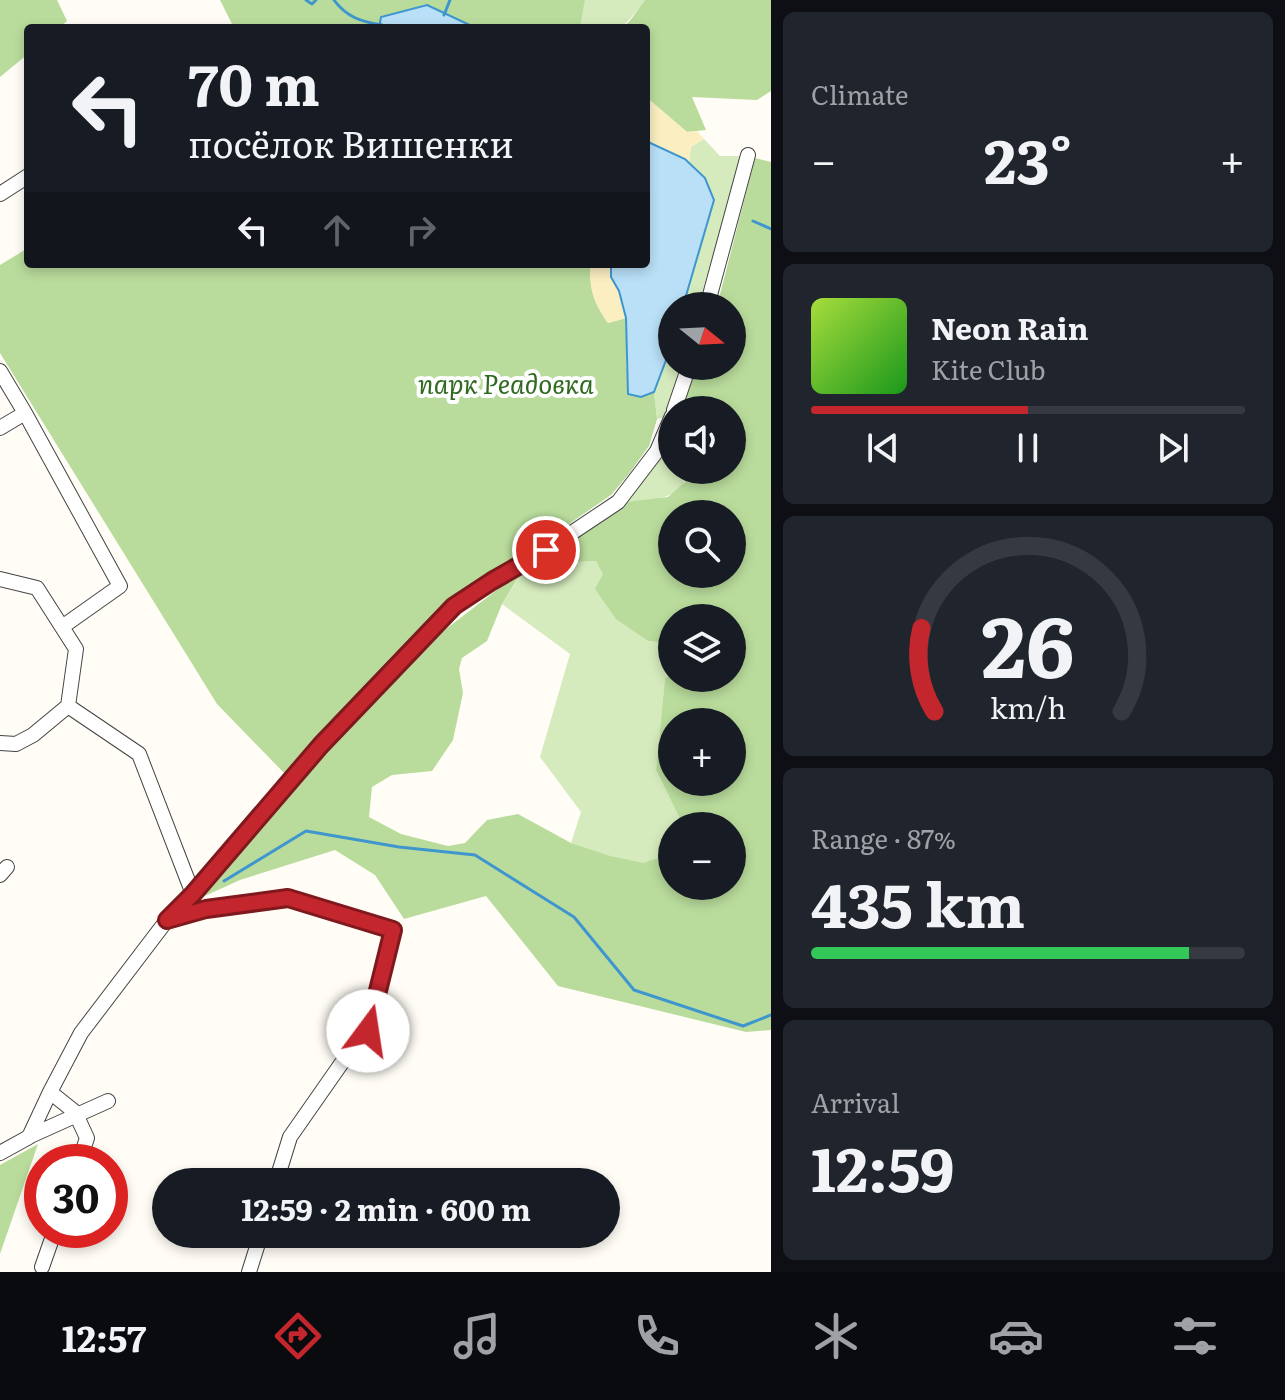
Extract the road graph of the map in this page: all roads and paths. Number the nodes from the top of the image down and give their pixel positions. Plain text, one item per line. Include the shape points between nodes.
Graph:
1 (748, 155) dead end
2 (24, 179) edge
3 (0, 194) edge
4 (711, 292) edge
5 (0, 371) edge
6 (25, 413) junction
7 (0, 428) edge
8 (658, 449) edge
9 (0, 579) edge
10 (62, 627) junction
11 (68, 706) junction
12 (0, 743) edge
13 (193, 894) junction
14 (167, 920) junction
15 (50, 1092) junction
16 (108, 1101) dead end
17 (76, 1114) junction
18 (28, 1137) junction
19 (85, 1144) edge
20 (0, 1153) edge
21 (280, 1168) edge
22 (49, 1248) edge
23 (257, 1248) edge
24 (42, 1267) dead end
25 (249, 1272) edge

1 - 4 street
2 - 3 street
5 - 6 street
6 - 7 street
6 - 10 street via 120,586
8 - 13 street via 618,502 454,606 321,745
9 - 10 street via 37,588
10 - 11 street via 76,649
11 - 12 street via 33,735 16,744
11 - 13 street via 139,754
13 - 14 street
14 - 15 street via 81,1033
14 - 21 street via 288,898 393,930 368,1031 290,1137
15 - 17 street
15 - 18 street
16 - 17 street
17 - 18 street
17 - 19 street
18 - 20 street
22 - 24 street
23 - 25 street

